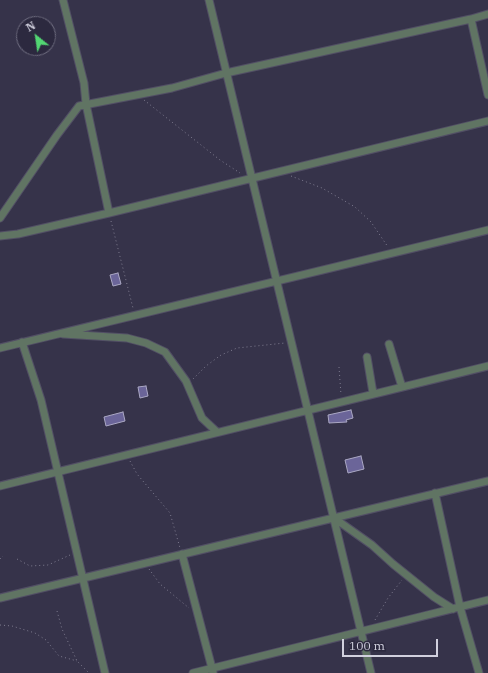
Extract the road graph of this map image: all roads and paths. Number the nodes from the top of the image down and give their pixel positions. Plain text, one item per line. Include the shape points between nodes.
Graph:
1 (63, 0) edge
2 (209, 0) edge
3 (488, 14) edge
4 (471, 19) junction
5 (226, 73) junction
6 (138, 95) junction
7 (488, 95) edge
8 (86, 104) junction
9 (488, 121) edge
10 (288, 170) junction
11 (250, 179) junction
12 (109, 213) junction
13 (0, 218) edge
14 (488, 230) edge
15 (0, 236) edge
16 (391, 253) junction
17 (276, 281) junction
18 (135, 315) junction
19 (60, 333) junction
20 (22, 342) junction
21 (291, 342) junction
22 (389, 344) dead end
23 (0, 348) edge
24 (368, 357) dead end
25 (488, 366) edge
26 (339, 367) dead end
27 (188, 385) junction
28 (402, 387) junction
29 (373, 393) junction
30 (339, 402) junction
31 (307, 409) junction
32 (217, 432) junction
33 (127, 455) junction
34 (58, 472) junction
35 (488, 480) edge
36 (0, 486) edge
37 (435, 493) junction
38 (334, 518) junction
39 (77, 554) junction
40 (182, 554) junction
41 (3, 556) dead end
42 (0, 559) edge
43 (18, 559) dead end
44 (145, 563) junction
45 (406, 575) junction
46 (82, 578) junction
47 (0, 598) edge
48 (488, 600) edge
49 (460, 607) junction
50 (453, 609) junction
51 (57, 611) dead end
52 (198, 616) junction
53 (0, 625) edge
54 (369, 629) junction
55 (361, 631) junction
56 (77, 661) junction
57 (213, 671) edge
58 (89, 673) edge
59 (105, 673) edge
60 (193, 673) edge
61 (372, 673) edge
62 (479, 673) edge

1 - 8 street via 84,83
2 - 5 street
3 - 4 street
4 - 5 street
4 - 7 street
5 - 6 street
5 - 11 street
6 - 8 street
6 - 11 path via 220,160
8 - 12 street
8 - 13 street via 73,112
9 - 10 street
10 - 11 street
10 - 16 path via 292,177 322,188 363,213
11 - 12 street
11 - 17 street
12 - 15 street
12 - 18 path
14 - 16 street
16 - 17 street
17 - 18 street
17 - 21 street
18 - 19 street
19 - 20 street
19 - 27 street via 127,338 156,347 171,358
20 - 23 street
20 - 34 street via 41,400
21 - 27 path via 237,348 206,366
21 - 31 street
22 - 28 street
24 - 29 street
25 - 28 street
26 - 30 path
27 - 32 street via 202,418
28 - 29 street
29 - 30 street
30 - 31 street
31 - 32 street
31 - 38 street
32 - 33 street
33 - 34 street
33 - 40 path via 137,474 170,513
34 - 36 street
34 - 39 street
35 - 37 street
37 - 38 street
37 - 49 street
38 - 40 street
38 - 45 street via 372,545
38 - 55 street
39 - 43 path via 48,565 30,566
39 - 46 street
40 - 44 street
40 - 52 street
41 - 42 path
44 - 46 street
44 - 52 path via 160,584
45 - 50 street
45 - 54 path
46 - 47 street
46 - 59 street
48 - 49 street
49 - 50 street
49 - 62 street
50 - 54 street
51 - 56 path via 62,629
52 - 57 street
53 - 56 path via 35,633 46,640 59,656
54 - 55 street
55 - 57 street
55 - 61 street
56 - 58 path
57 - 60 street

